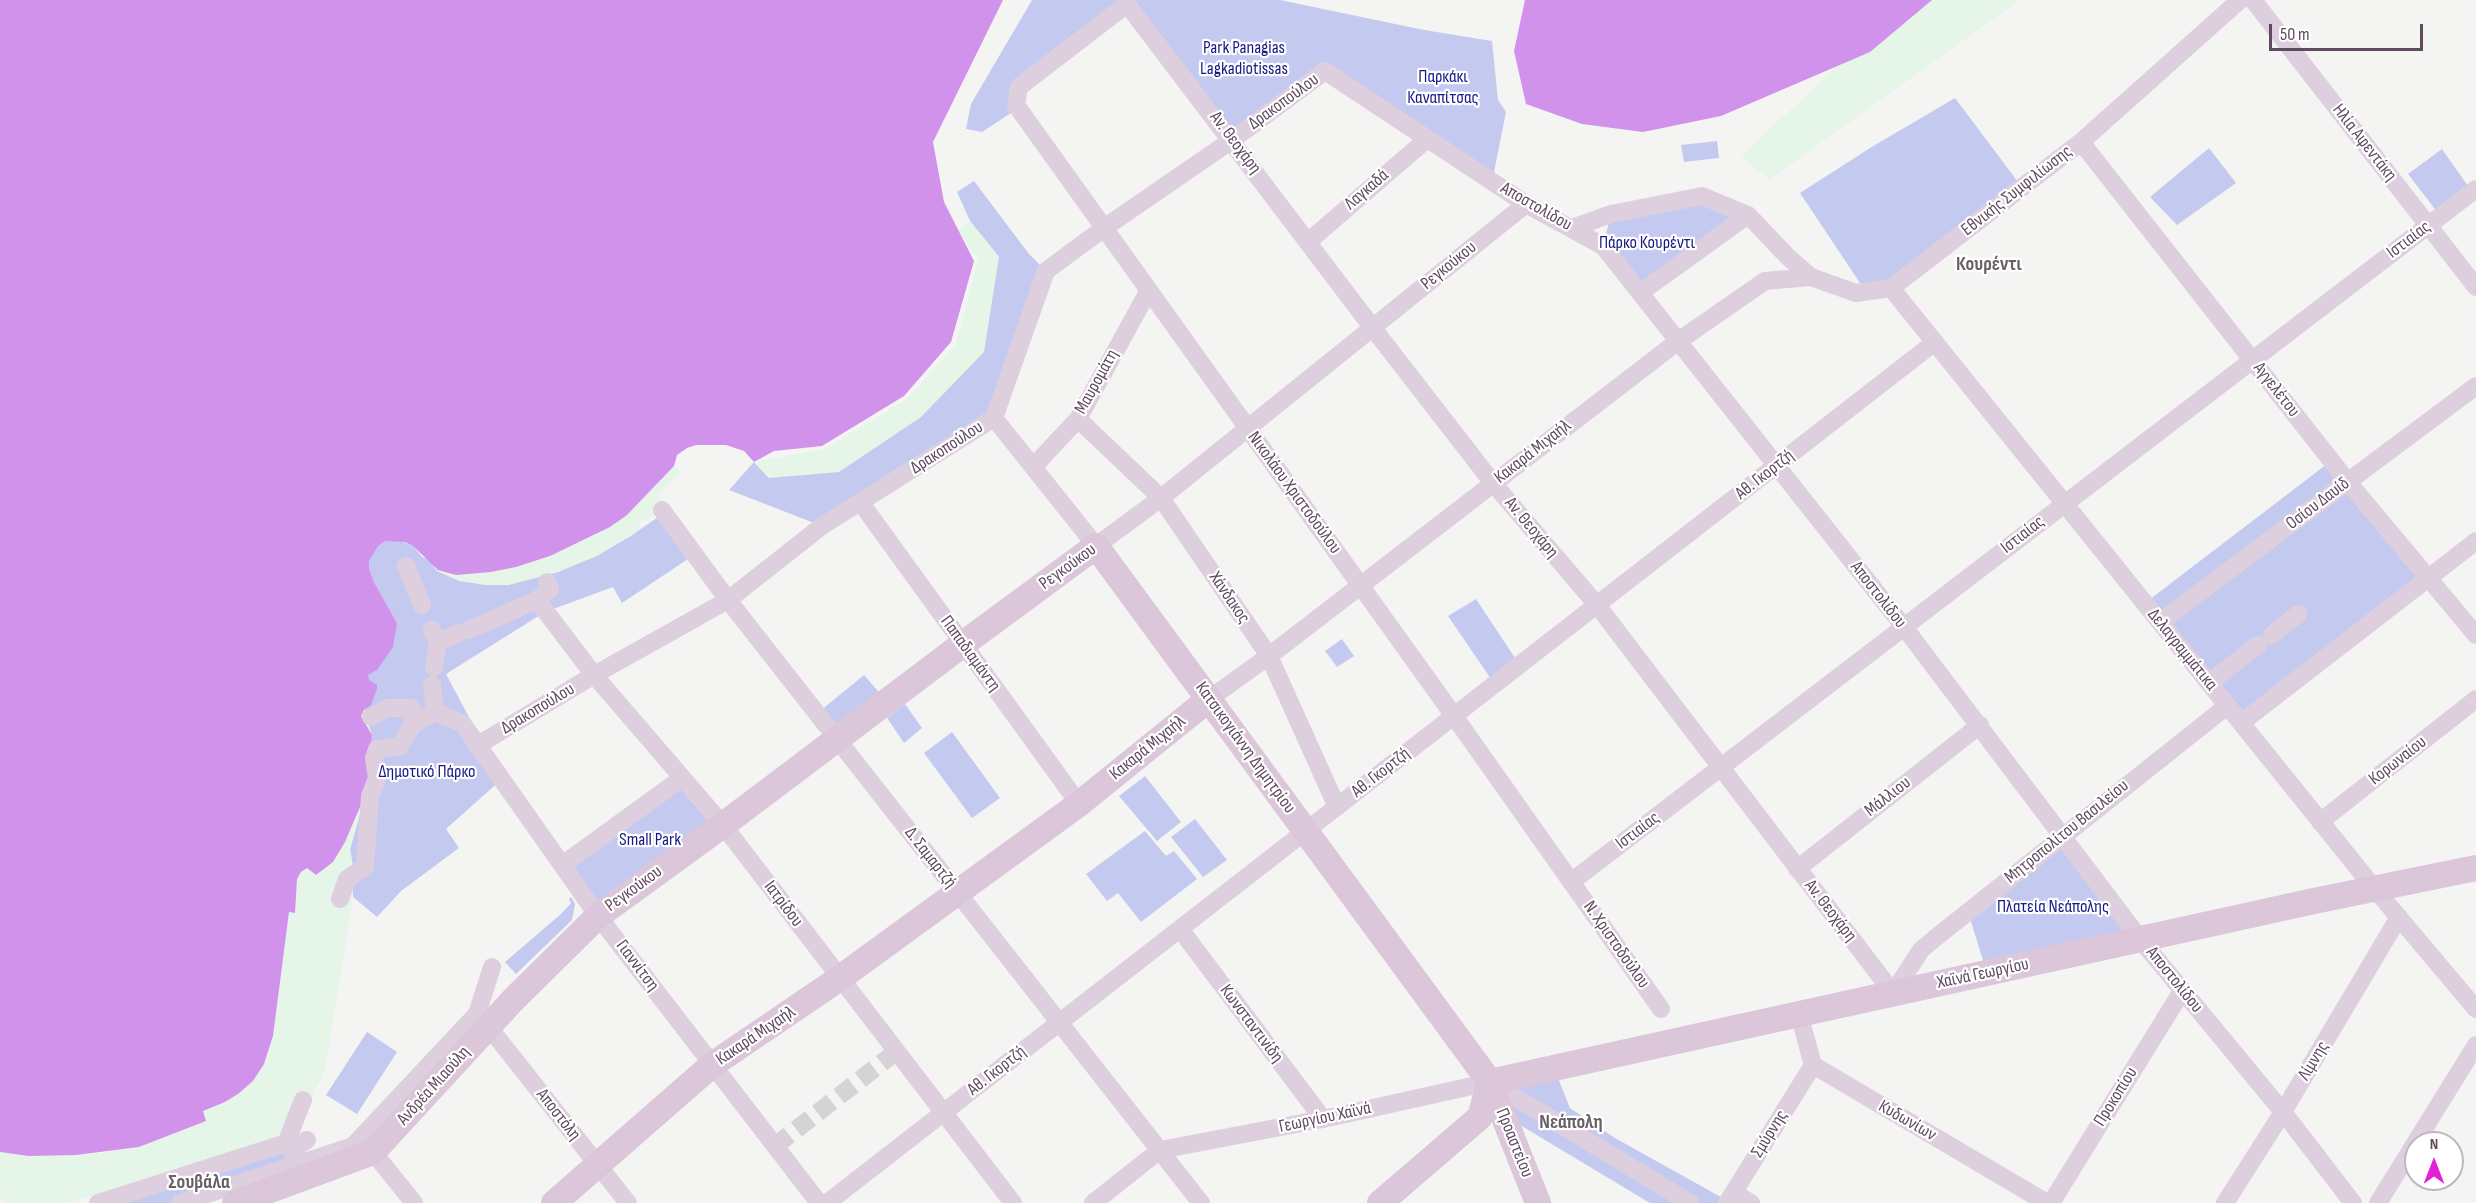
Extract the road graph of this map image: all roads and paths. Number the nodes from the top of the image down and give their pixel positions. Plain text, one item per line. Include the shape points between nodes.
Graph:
1 (2240, 0) edge
2 (2253, 0) edge
3 (1325, 71) joint
4 (1017, 96) joint
5 (1232, 140) junction
6 (1426, 140) junction
7 (2081, 142) junction
8 (2476, 189) edge
9 (1526, 204) junction
10 (1748, 215) junction
11 (2428, 225) junction
12 (1104, 228) junction
13 (1572, 228) junction
14 (1309, 241) junction
15 (1811, 277) junction
16 (2476, 287) edge
17 (1892, 288) junction
18 (1149, 290) junction
19 (1641, 292) junction
20 (1372, 327) junction
21 (1677, 342) junction
22 (1935, 342) junction
23 (2252, 360) junction
24 (2476, 386) edge
25 (994, 418) junction
26 (1078, 419) junction
27 (1248, 429) junction
28 (1776, 465) junction
29 (1034, 466) junction
30 (2348, 482) junction
31 (1493, 483) junction
32 (1161, 498) junction
33 (861, 503) junction
34 (2065, 503) junction
35 (662, 510) dead end
36 (2476, 542) edge
37 (1096, 546) junction
38 (414, 575) dead end
39 (2429, 580) junction
40 (547, 582) dead end
41 (1360, 586) junction
42 (728, 600) junction
43 (422, 605) dead end
44 (1597, 605) junction
45 (541, 606) junction
46 (2298, 614) dead end
47 (2160, 622) junction
48 (1904, 627) junction
49 (2476, 635) edge
50 (963, 644) junction
51 (1269, 656) junction
52 (594, 675) junction
53 (2209, 683) junction
54 (1209, 699) junction
55 (2476, 699) edge
56 (2227, 706) junction
57 (435, 712) junction
58 (1454, 716) junction
59 (371, 717) dead end
60 (2241, 723) junction
61 (413, 724) junction
62 (1980, 726) junction
63 (837, 739) junction
64 (478, 745) junction
65 (1721, 767) junction
66 (682, 778) junction
67 (1078, 804) junction
68 (1337, 807) junction
69 (2320, 822) junction
70 (723, 825) junction
71 (1306, 831) junction
72 (2063, 834) junction
73 (562, 865) junction
74 (2476, 868) edge
75 (1797, 869) junction
76 (1571, 882) junction
77 (2373, 888) junction
78 (958, 893) junction
79 (340, 899) dead end
80 (598, 916) junction
81 (2399, 917) junction
82 (1180, 929) junction
83 (2140, 939) junction
84 (492, 967) dead end
85 (840, 978) junction
86 (2182, 991) junction
87 (1893, 993) junction
88 (1661, 1008) dead end
89 (2476, 1009) edge
90 (1799, 1014) junction
91 (1059, 1023) junction
92 (488, 1026) junction
93 (2476, 1046) edge
94 (712, 1065) junction
95 (1812, 1065) junction
96 (1490, 1082) junction
97 (303, 1100) dead end
98 (944, 1112) junction
99 (2283, 1112) junction
100 (1323, 1119) junction
101 (307, 1140) dead end
102 (1160, 1150) junction
103 (292, 1152) junction
104 (373, 1152) junction
105 (598, 1164) junction
106 (1730, 1198) edge
107 (1387, 1201) edge
108 (244, 1202) edge
109 (98, 1203) edge
110 (180, 1203) edge
111 (414, 1203) edge
112 (554, 1203) edge
113 (628, 1203) edge
114 (819, 1203) edge
115 (827, 1203) edge
116 (1013, 1203) edge
117 (1093, 1203) edge
118 (1201, 1203) edge
119 (1538, 1203) edge
120 (1690, 1203) edge
121 (1751, 1203) edge
122 (2049, 1203) edge
123 (2225, 1203) edge
124 (2353, 1203) edge
125 (2378, 1203) edge

1 - 7 street, Εθνικής Συμφιλίωσης
2 - 11 street, Ηλία Αφεντάκη
3 - 5 street, Δρακοπούλου
3 - 6 street, Αποστολίδου
4 - 5 street, Αν. Θεοχάρη via 1127,4
4 - 12 street, Νικολάου Χριστοδούλου
5 - 12 street, Δρακοπούλου
5 - 14 street, Αν. Θεοχάρη
6 - 9 street, Αποστολίδου
6 - 14 street, Λαγκαδά
7 - 17 street, Εθνικής Συμφιλίωσης
7 - 23 street, Αγγελέτου
8 - 11 street, Ιστιαίας
9 - 13 street, Αποστολίδου
9 - 20 street, Ρεγκούκου
10 - 13 street via 1702,196 1611,214
10 - 15 street, Εθνικής Συμφιλίωσης
10 - 19 street
11 - 16 street, Ηλία Αφεντάκη
11 - 23 street, Ιστιαίας
12 - 18 street, Νικολάου Χριστοδούλου
12 - 25 street, Δρακοπούλου via 1046,271
13 - 19 street, Αποστολίδου via 1603,246
14 - 20 street, Αν. Θεοχάρη
15 - 17 street, Εθνικής Συμφιλίωσης via 1856,293
15 - 21 street, Κακαρά Μιχαήλ via 1765,281
17 - 22 street, Δελαγραμμάτικα
18 - 26 street, Μαυρομάτη
18 - 27 street, Νικολάου Χριστοδούλου
19 - 21 street, Αποστολίδου
20 - 27 street, Ρεγκούκου
20 - 31 street, Αν. Θεοχάρη
21 - 28 street, Αποστολίδου
21 - 31 street, Κακαρά Μιχαήλ
22 - 28 street, Αθ. Γκορτζή
22 - 34 street, Δελαγραμμάτικα
23 - 30 street, Αγγελέτου
23 - 34 street, Ιστιαίας
24 - 30 street, Οσίου Δαυίδ
25 - 29 street, Κατσικογιάννη Δημητρίου
25 - 33 street, Δρακοπούλου
26 - 29 street, Μαυρομάτη
26 - 32 street, Χάνδακος
27 - 32 street, Ρεγκούκου
27 - 41 street, Νικολάου Χριστοδούλου
28 - 44 street, Αθ. Γκορτζή
28 - 48 street, Αποστολίδου
29 - 37 street, Κατσικογιάννη Δημητρίου
30 - 39 street, Αγγελέτου
30 - 47 street, Οσίου Δαυίδ
31 - 41 street, Κακαρά Μιχαήλ
31 - 44 street, Αν. Θεοχάρη
32 - 37 street, Ρεγκούκου
32 - 51 street, Χάνδακος
33 - 42 street, Δρακοπούλου via 822,526
33 - 50 street, Παπαδιαμάντη
34 - 47 street, Δελαγραμμάτικα
34 - 48 street, Ιστιαίας
35 - 42 street, Δ. Σαμαρτζή
36 - 39 street
37 - 50 main road, Ρεγκούκου
37 - 54 main road, Κατσικογιάννη Δημητρίου
38 - 43 street
39 - 49 street, Αγγελέτου
39 - 60 street
40 - 45 street via 550,589
41 - 51 street, Κακαρά Μιχαήλ
41 - 58 street, Νικολάου Χριστοδούλου
42 - 52 street, Δρακοπούλου
42 - 63 street, Δ. Σαμαρτζή
44 - 58 street, Αθ. Γκορτζή
44 - 65 street, Αν. Θεοχάρη
45 - 52 street, Ιατρίδου
45 - 57 street via 464,632 435,636
46 - 53 street
47 - 53 street, Δελαγραμμάτικα
48 - 62 street, Αποστολίδου
48 - 65 street, Ιστιαίας
50 - 63 main road, Ρεγκούκου
50 - 67 street, Παπαδιαμάντη
51 - 54 street, Κακαρά Μιχαήλ
51 - 68 street, Χάνδακος
52 - 64 street, Δρακοπούλου
52 - 66 street, Ιατρίδου
53 - 56 street, Δελαγραμμάτικα
54 - 67 main road, Κακαρά Μιχαήλ
54 - 71 main road, Κατσικογιάννη Δημητρίου
55 - 69 street, Κορωναίου
56 - 60 street, Δελαγραμμάτικα
56 - 72 street, Μητροπολίτου Βασιλείου
57 - 61 street
57 - 64 street, Γιαννίτση via 462,723
58 - 68 street, Αθ. Γκορτζή
58 - 76 street, Νικολάου Χριστοδούλου
59 - 61 street via 387,708 412,708
60 - 69 street, Δελαγραμμάτικα
61 - 79 street via 400,746 377,749 377,778 370,796 364,867 347,879
62 - 72 street, Αποστολίδου
62 - 75 street, Μάλλιου
63 - 70 main road, Ρεγκούκου
63 - 78 street, Δ. Σαμαρτζή
64 - 73 street, Γιαννίτση
65 - 75 street, Αν. Θεοχάρη
65 - 76 street, Ιστιαίας
66 - 70 street, Ιατρίδου
66 - 73 street
67 - 78 main road, Κακαρά Μιχαήλ
68 - 71 street, Αθ. Γκορτζή
69 - 77 street, Δελαγραμμάτικα
70 - 80 main road, Ρεγκούκου
70 - 85 street, Ιατρίδου
71 - 82 street, Αθ. Γκορτζή
71 - 96 main road, Κατσικογιάννη Δημητρίου
72 - 83 street, Αποστολίδου
72 - 87 street, Μητροπολίτου Βασιλείου via 1921,950
73 - 80 street, Γιαννίτση
74 - 77 main road, Χαϊνά Γεωργίου
75 - 87 street, Αν. Θεοχάρη
76 - 88 street, Ν. Χριστοδούλου
77 - 81 street, Δελαγραμμάτικα
77 - 83 main road, Χαϊνά Γεωργίου
78 - 85 main road, Κακαρά Μιχαήλ
78 - 91 street, Δ. Σαμαρτζή
80 - 92 main road, Ανδρέα Μιαούλη
80 - 94 street, Γιαννίτση
81 - 89 street, Δελαγραμμάτικα
81 - 99 street, Λίμνης
82 - 91 street, Αθ. Γκορτζή
82 - 100 street, Κωνσταντινίδη
83 - 86 street, Αποστολίδου
83 - 87 main road, Χαϊνά Γεωργίου
84 - 103 street via 477,1014 353,1146
85 - 94 main road, Κακαρά Μιχαήλ
85 - 98 street, Ιατρίδου
86 - 99 street, Αποστολίδου
86 - 122 street, Προκοπίου
87 - 90 main road, Χαϊνά Γεωργίου
90 - 95 street
90 - 96 main road, Χαϊνά Γεωργίου
91 - 98 street, Αθ. Γκορτζή
91 - 102 street, Δ. Σαμαρτζή
92 - 104 main road, Ανδρέα Μιαούλη
92 - 105 street, Αποστόλη
93 - 125 street
94 - 105 main road, Κακαρά Μιχαήλ
94 - 114 street, Γιαννίτση
95 - 106 street, Σμύρνης
95 - 122 street, Κυδωνίων
96 - 100 street, Γεωργίου Χαϊνά
96 - 107 main road via 1480,1117
96 - 119 main road, Προαστείου
96 - 120 street
97 - 103 street
98 - 115 street, Αθ. Γκορτζή
98 - 116 street, Ιατρίδου
99 - 123 street, Λίμνης
99 - 124 street, Αποστολίδου
100 - 102 street, Γεωργίου Χαϊνά
101 - 103 street
102 - 117 street
102 - 118 street, Δ. Σαμαρτζή
103 - 109 street via 167,1180
103 - 110 street
104 - 108 main road, Ανδρέα Μιαούλη
104 - 111 street
105 - 112 main road, Κακαρά Μιχαήλ
105 - 113 street, Αποστόλη
106 - 121 street

